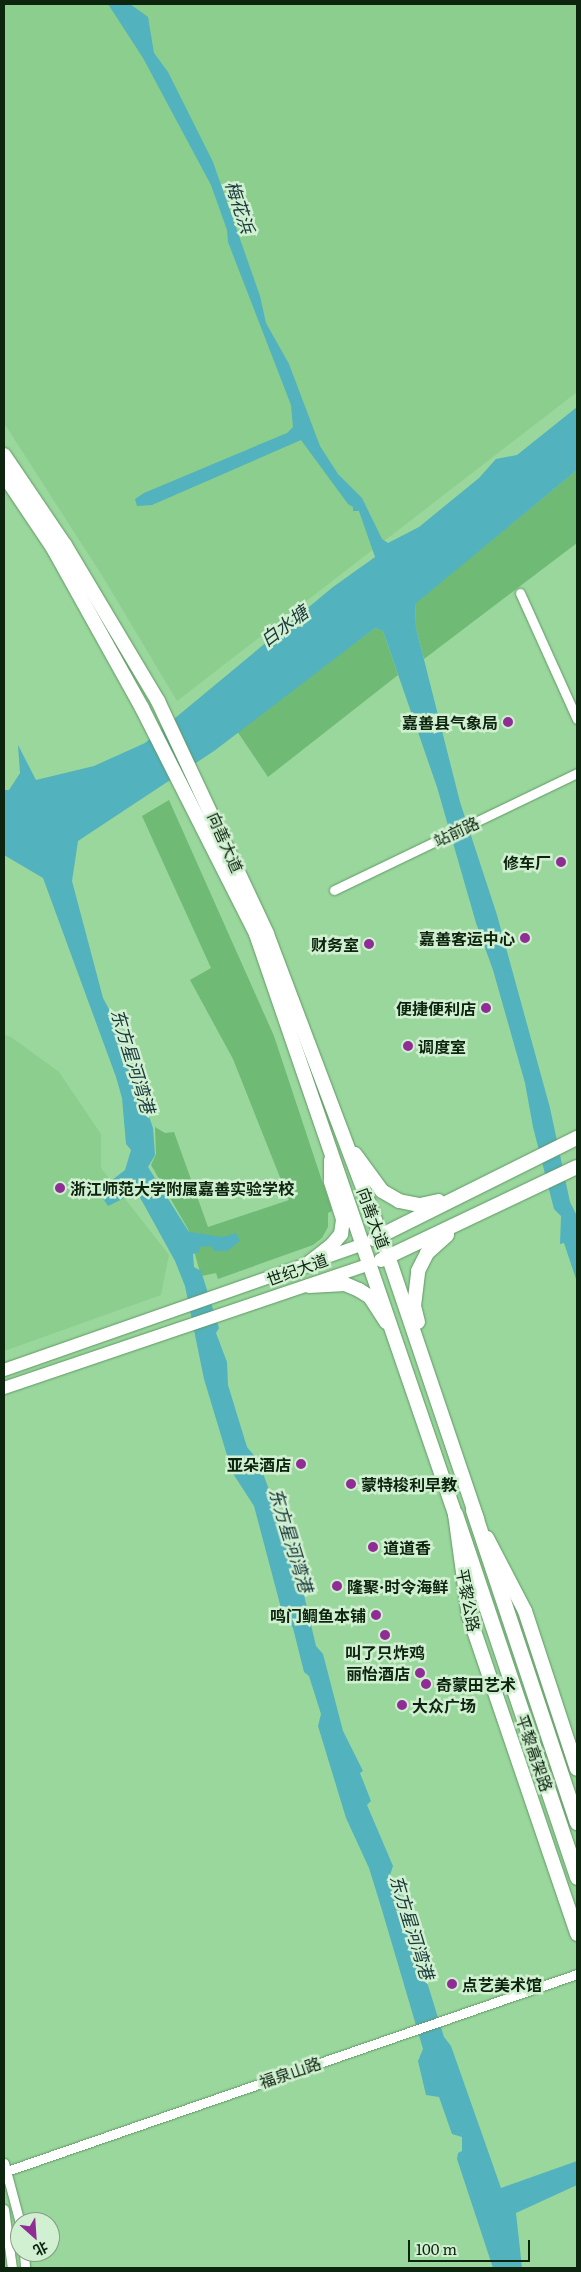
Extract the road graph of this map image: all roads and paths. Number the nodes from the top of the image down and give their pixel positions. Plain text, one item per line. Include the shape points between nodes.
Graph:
1 (4, 455) edge
2 (4, 475) edge
3 (520, 592) dead end
4 (577, 719) edge
5 (577, 773) edge
6 (334, 890) dead end
7 (575, 1139) edge
8 (347, 1144) junction
9 (330, 1147) junction
10 (577, 1167) edge
11 (459, 1196) junction
12 (470, 1219) junction
13 (381, 1235) junction
14 (364, 1244) junction
15 (388, 1257) junction
16 (371, 1264) junction
17 (305, 1266) junction
18 (309, 1286) junction
19 (394, 1332) junction
20 (4, 1370) edge
21 (426, 1372) junction
22 (4, 1388) edge
23 (473, 1510) junction
24 (455, 1514) junction
25 (577, 1768) edge
26 (577, 1822) edge
27 (577, 1877) edge
28 (577, 1934) edge
29 (577, 1974) edge
30 (5, 2168) edge
31 (4, 2209) edge
32 (17, 2212) edge
33 (12, 2268) edge

1 - 8 main road, 向善大道 via 65,545 158,701 200,784 267,934
2 - 9 main road, 向善大道 via 53,548 142,708 256,934
3 - 4 street
5 - 6 street, 站前路
7 - 11 main road, 世纪大道
8 - 11 main road via 382,1191 399,1201 420,1205
8 - 13 main road, 向善大道
9 - 14 main road, 向善大道
9 - 17 main road via 331,1181 343,1220 341,1234
10 - 12 main road, 世纪大道
11 - 13 main road, 世纪大道
12 - 15 main road, 世纪大道
12 - 21 main road via 439,1241 418,1271 414,1306 426,1348
13 - 14 main road, 世纪大道
13 - 15 main road, 向善大道
14 - 16 main road, 向善大道
14 - 17 main road, 世纪大道
15 - 16 main road, 世纪大道
15 - 21 main road
16 - 18 main road, 世纪大道
16 - 19 main road, 平黎公路
17 - 20 main road, 世纪大道
18 - 19 main road via 346,1284 359,1290 370,1297
18 - 22 main road, 世纪大道
19 - 24 main road, 平黎公路
21 - 23 main road
23 - 25 main road via 525,1611
23 - 26 highway, 平黎高架路
24 - 27 highway, 平黎高架路
24 - 28 main road, 平黎公路 via 469,1616
29 - 30 street, 福泉山路
30 - 32 street
31 - 33 street

